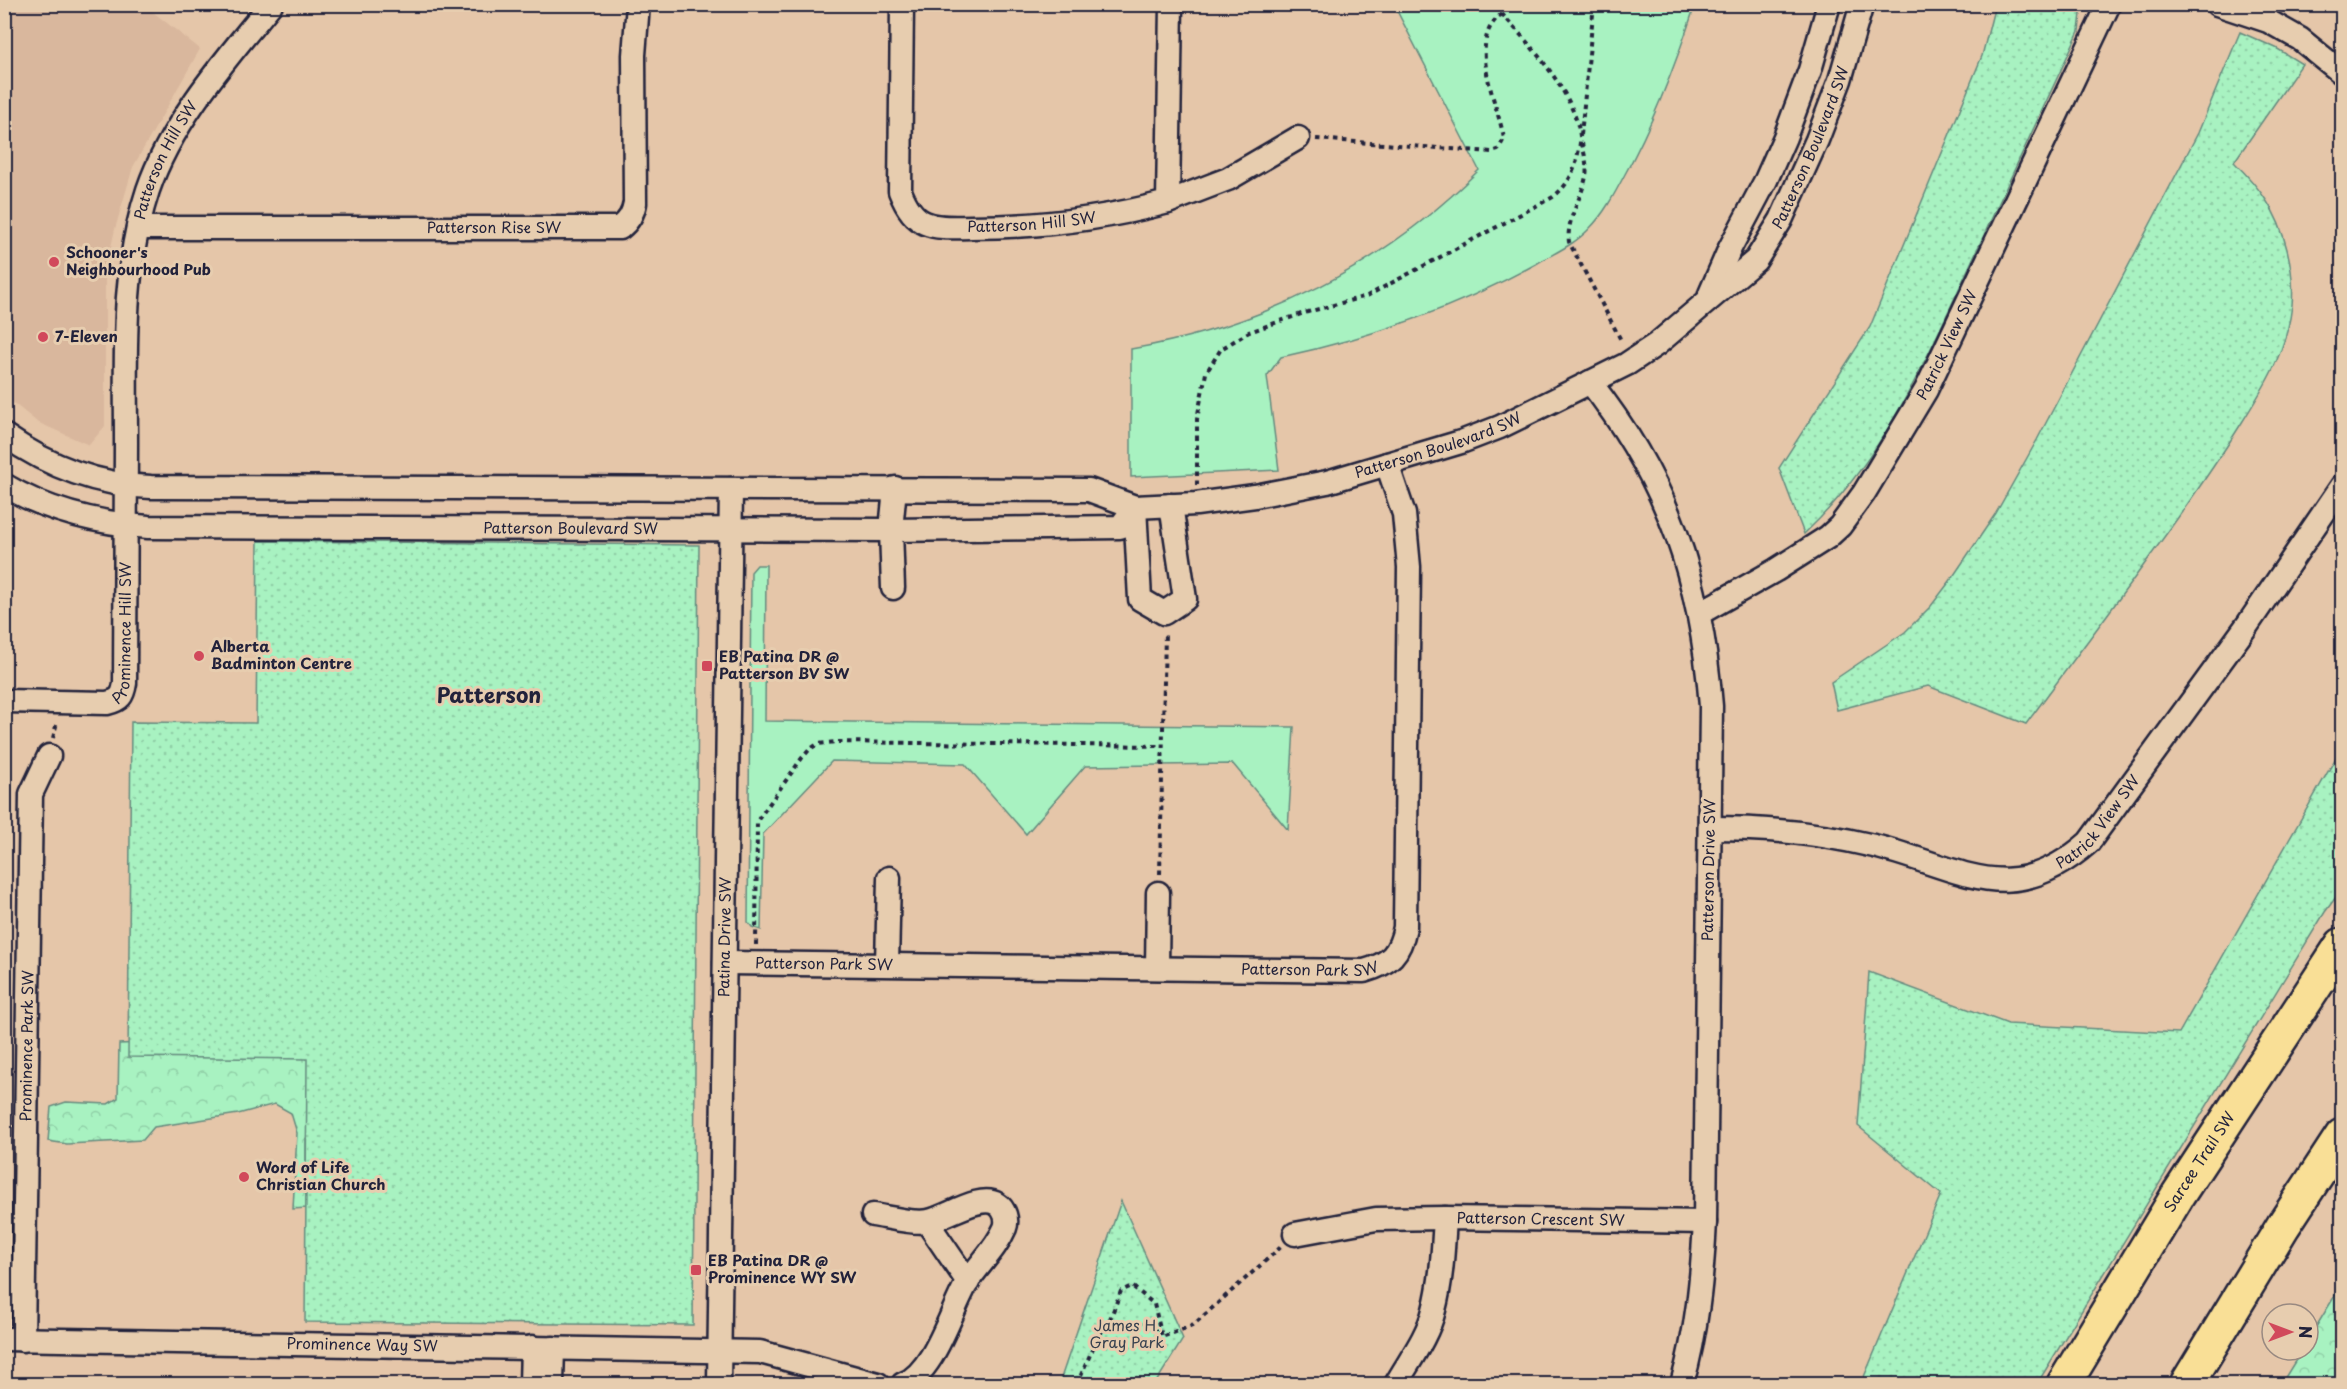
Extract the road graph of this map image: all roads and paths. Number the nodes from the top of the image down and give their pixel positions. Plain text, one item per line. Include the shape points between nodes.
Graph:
1 (271, 4) edge
2 (638, 4) edge
3 (902, 4) edge
4 (1171, 4) edge
5 (1502, 4) edge
6 (1594, 4) edge
7 (1829, 4) edge
8 (1862, 4) edge
9 (2109, 4) edge
10 (2217, 4) edge
11 (1502, 14) junction
12 (2343, 73) edge
13 (1298, 138) joint
14 (1581, 139) junction
15 (1168, 202) junction
16 (138, 228) junction
17 (1708, 298) junction
18 (1622, 342) dead end
19 (1590, 382) junction
20 (4, 435) edge
21 (1387, 464) junction
22 (4, 484) edge
23 (126, 486) junction
24 (2343, 486) edge
25 (895, 488) junction
26 (731, 489) junction
27 (1197, 504) junction
28 (1171, 506) junction
29 (1135, 507) junction
30 (127, 525) junction
31 (731, 528) junction
32 (891, 530) junction
33 (893, 588) dead end
34 (1164, 613) junction
35 (1700, 613) junction
36 (4, 701) edge
37 (63, 702) junction
38 (1161, 746) junction
39 (49, 756) joint
40 (1710, 828) junction
41 (889, 878) dead end
42 (1158, 893) joint
43 (2343, 945) edge
44 (725, 963) junction
45 (756, 963) junction
46 (887, 964) junction
47 (1157, 968) junction
48 (2343, 1136) edge
49 (873, 1215) dead end
50 (1445, 1218) junction
51 (927, 1222) junction
52 (1705, 1222) junction
53 (1295, 1234) joint
54 (968, 1282) junction
55 (14, 1340) edge
56 (542, 1347) junction
57 (720, 1350) junction
58 (531, 1384) edge
59 (552, 1384) edge
60 (719, 1384) edge
61 (878, 1384) edge
62 (903, 1384) edge
63 (1077, 1384) edge
64 (1396, 1384) edge
65 (1682, 1384) edge
66 (2064, 1384) edge
67 (2187, 1384) edge

1 - 16 street, Patterson Hill SW via 176,132 148,189
2 - 16 street, Patterson Rise SW via 634,203 628,223 620,228
3 - 15 street, Patterson Hill SW via 900,191 912,214 924,223 1037,225 1120,214
4 - 15 street
5 - 11 path
6 - 14 path
7 - 17 street, Patterson Boulevard SW via 1785,137
8 - 17 street, Patterson Boulevard SW via 1840,81 1781,220 1756,260
9 - 35 street, Patrick View SW via 1926,390 1864,493 1828,537
10 - 12 street via 2268,21 2300,39
11 - 13 path via 1495,19 1484,44 1501,121 1503,139 1498,150
11 - 14 path via 1551,72 1575,116
13 - 15 street via 1228,179
14 - 18 path via 1586,177 1569,226 1569,242
14 - 27 path via 1574,170 1553,197 1367,296 1249,332 1221,349 1206,373 1197,418
16 - 23 street, Patterson Hill SW via 128,303
17 - 19 street, Patterson Boulevard SW via 1657,344
19 - 21 street, Patterson Boulevard SW via 1500,427
19 - 35 street, Patterson Drive SW via 1648,468 1673,524
20 - 23 street, Patterson Boulevard SW via 46,462 82,476
21 - 27 street, Patterson Boulevard SW via 1327,482
21 - 47 street, Patterson Park SW via 1404,514 1409,567 1402,943 1386,963 1364,971
22 - 30 street, Patterson Boulevard SW via 76,516
23 - 26 street, Patterson Boulevard SW
23 - 30 street, Patterson Hill SW
24 - 40 street, Patrick View SW via 2089,842 2058,866 2024,878 1981,880 1873,846 1766,829
25 - 26 street, Patterson Boulevard SW
25 - 29 street, Patterson Boulevard SW via 1089,490
25 - 32 street
26 - 31 street, Patina Drive SW
27 - 28 street, Patterson Boulevard SW
28 - 29 street, Patterson Boulevard SW
28 - 34 street via 1185,599
29 - 32 street, Patterson Boulevard SW via 1120,527
29 - 34 street via 1140,599
30 - 31 street, Patterson Boulevard SW
30 - 37 street, Prominence Hill SW via 123,693 117,701 107,703
31 - 32 street, Patterson Boulevard SW
31 - 44 street, Patina Drive SW
32 - 33 street
34 - 38 path
35 - 40 street, Patterson Drive SW via 1711,706
36 - 37 street, Prominence Hill SW
37 - 39 path
38 - 42 path
38 - 45 path via 818,744 802,758 756,821
39 - 55 street, Prominence Park SW via 31,794
40 - 52 street, Patterson Drive SW
41 - 46 street
42 - 47 street
43 - 66 highway, Sarcee Trail SW via 2178,1195
44 - 45 street, Patterson Park SW
44 - 57 street, Patina Drive SW
45 - 46 street, Patterson Park SW
46 - 47 street, Patterson Park SW
48 - 67 highway
49 - 51 street
50 - 52 street, Patterson Crescent SW
50 - 53 street via 1376,1219
50 - 64 street, Patterson Crescent SW via 1434,1312
51 - 54 street
51 - 54 street via 985,1201 1002,1208 1005,1227 995,1248
52 - 65 street, Patterson Drive SW via 1701,1294
53 - 63 path via 1192,1326 1162,1336 1154,1304 1132,1286 1121,1291
54 - 62 street via 945,1333 923,1369
55 - 56 street, Prominence Way SW
56 - 57 street, Prominence Way SW
56 - 58 street
56 - 59 street
57 - 60 street, Patina Drive SW
57 - 61 street, Prominence Way SW via 760,1352

